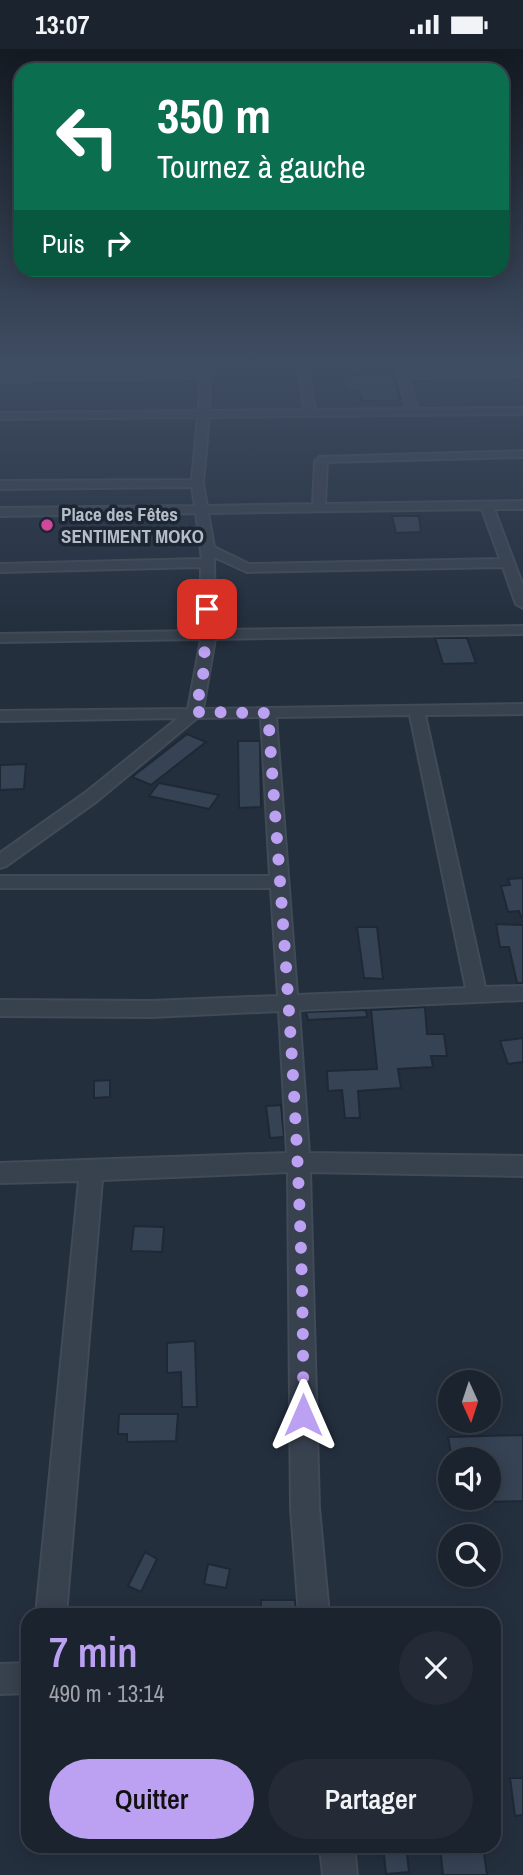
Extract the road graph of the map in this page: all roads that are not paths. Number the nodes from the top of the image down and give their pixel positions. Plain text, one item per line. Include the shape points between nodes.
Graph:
1 (200, 452) edge
2 (523, 454) edge
3 (197, 483) junction
4 (0, 485) edge
5 (486, 505) junction
6 (523, 505) edge
7 (319, 507) junction
8 (200, 509) junction
9 (0, 512) edge
10 (208, 556) junction
11 (506, 563) junction
12 (0, 568) edge
13 (523, 604) edge
14 (523, 630) edge
15 (208, 636) junction
16 (0, 638) edge
17 (523, 709) edge
18 (195, 712) junction
19 (417, 712) junction
20 (268, 713) junction
21 (0, 716) edge
22 (0, 862) edge
23 (0, 882) edge
24 (280, 882) junction
25 (523, 993) edge
26 (477, 995) junction
27 (286, 1002) junction
28 (0, 1008) edge
29 (299, 1162) junction
30 (91, 1171) junction
31 (522, 1171) edge
32 (0, 1173) edge
33 (52, 1608) edge
34 (313, 1608) edge
35 (21, 1678) edge
36 (0, 1679) edge
37 (338, 1853) edge
38 (340, 1875) edge

1 - 3 street
2 - 7 street via 323,459
3 - 4 street
3 - 8 street
5 - 6 street
5 - 7 street
5 - 11 street
7 - 8 street
8 - 9 street
8 - 10 street
10 - 11 street via 247,568
10 - 12 street
10 - 15 street
11 - 13 street
14 - 15 street
15 - 16 street
15 - 18 street
17 - 19 street
18 - 20 street
18 - 21 street
18 - 22 street
19 - 20 street
19 - 26 street
20 - 24 street
23 - 24 street
24 - 27 street
25 - 26 street
26 - 27 street
27 - 28 street via 151,1009
27 - 29 street
29 - 30 street
29 - 31 street
29 - 34 street via 305,1508
30 - 32 street
30 - 33 street
35 - 36 street
37 - 38 street

